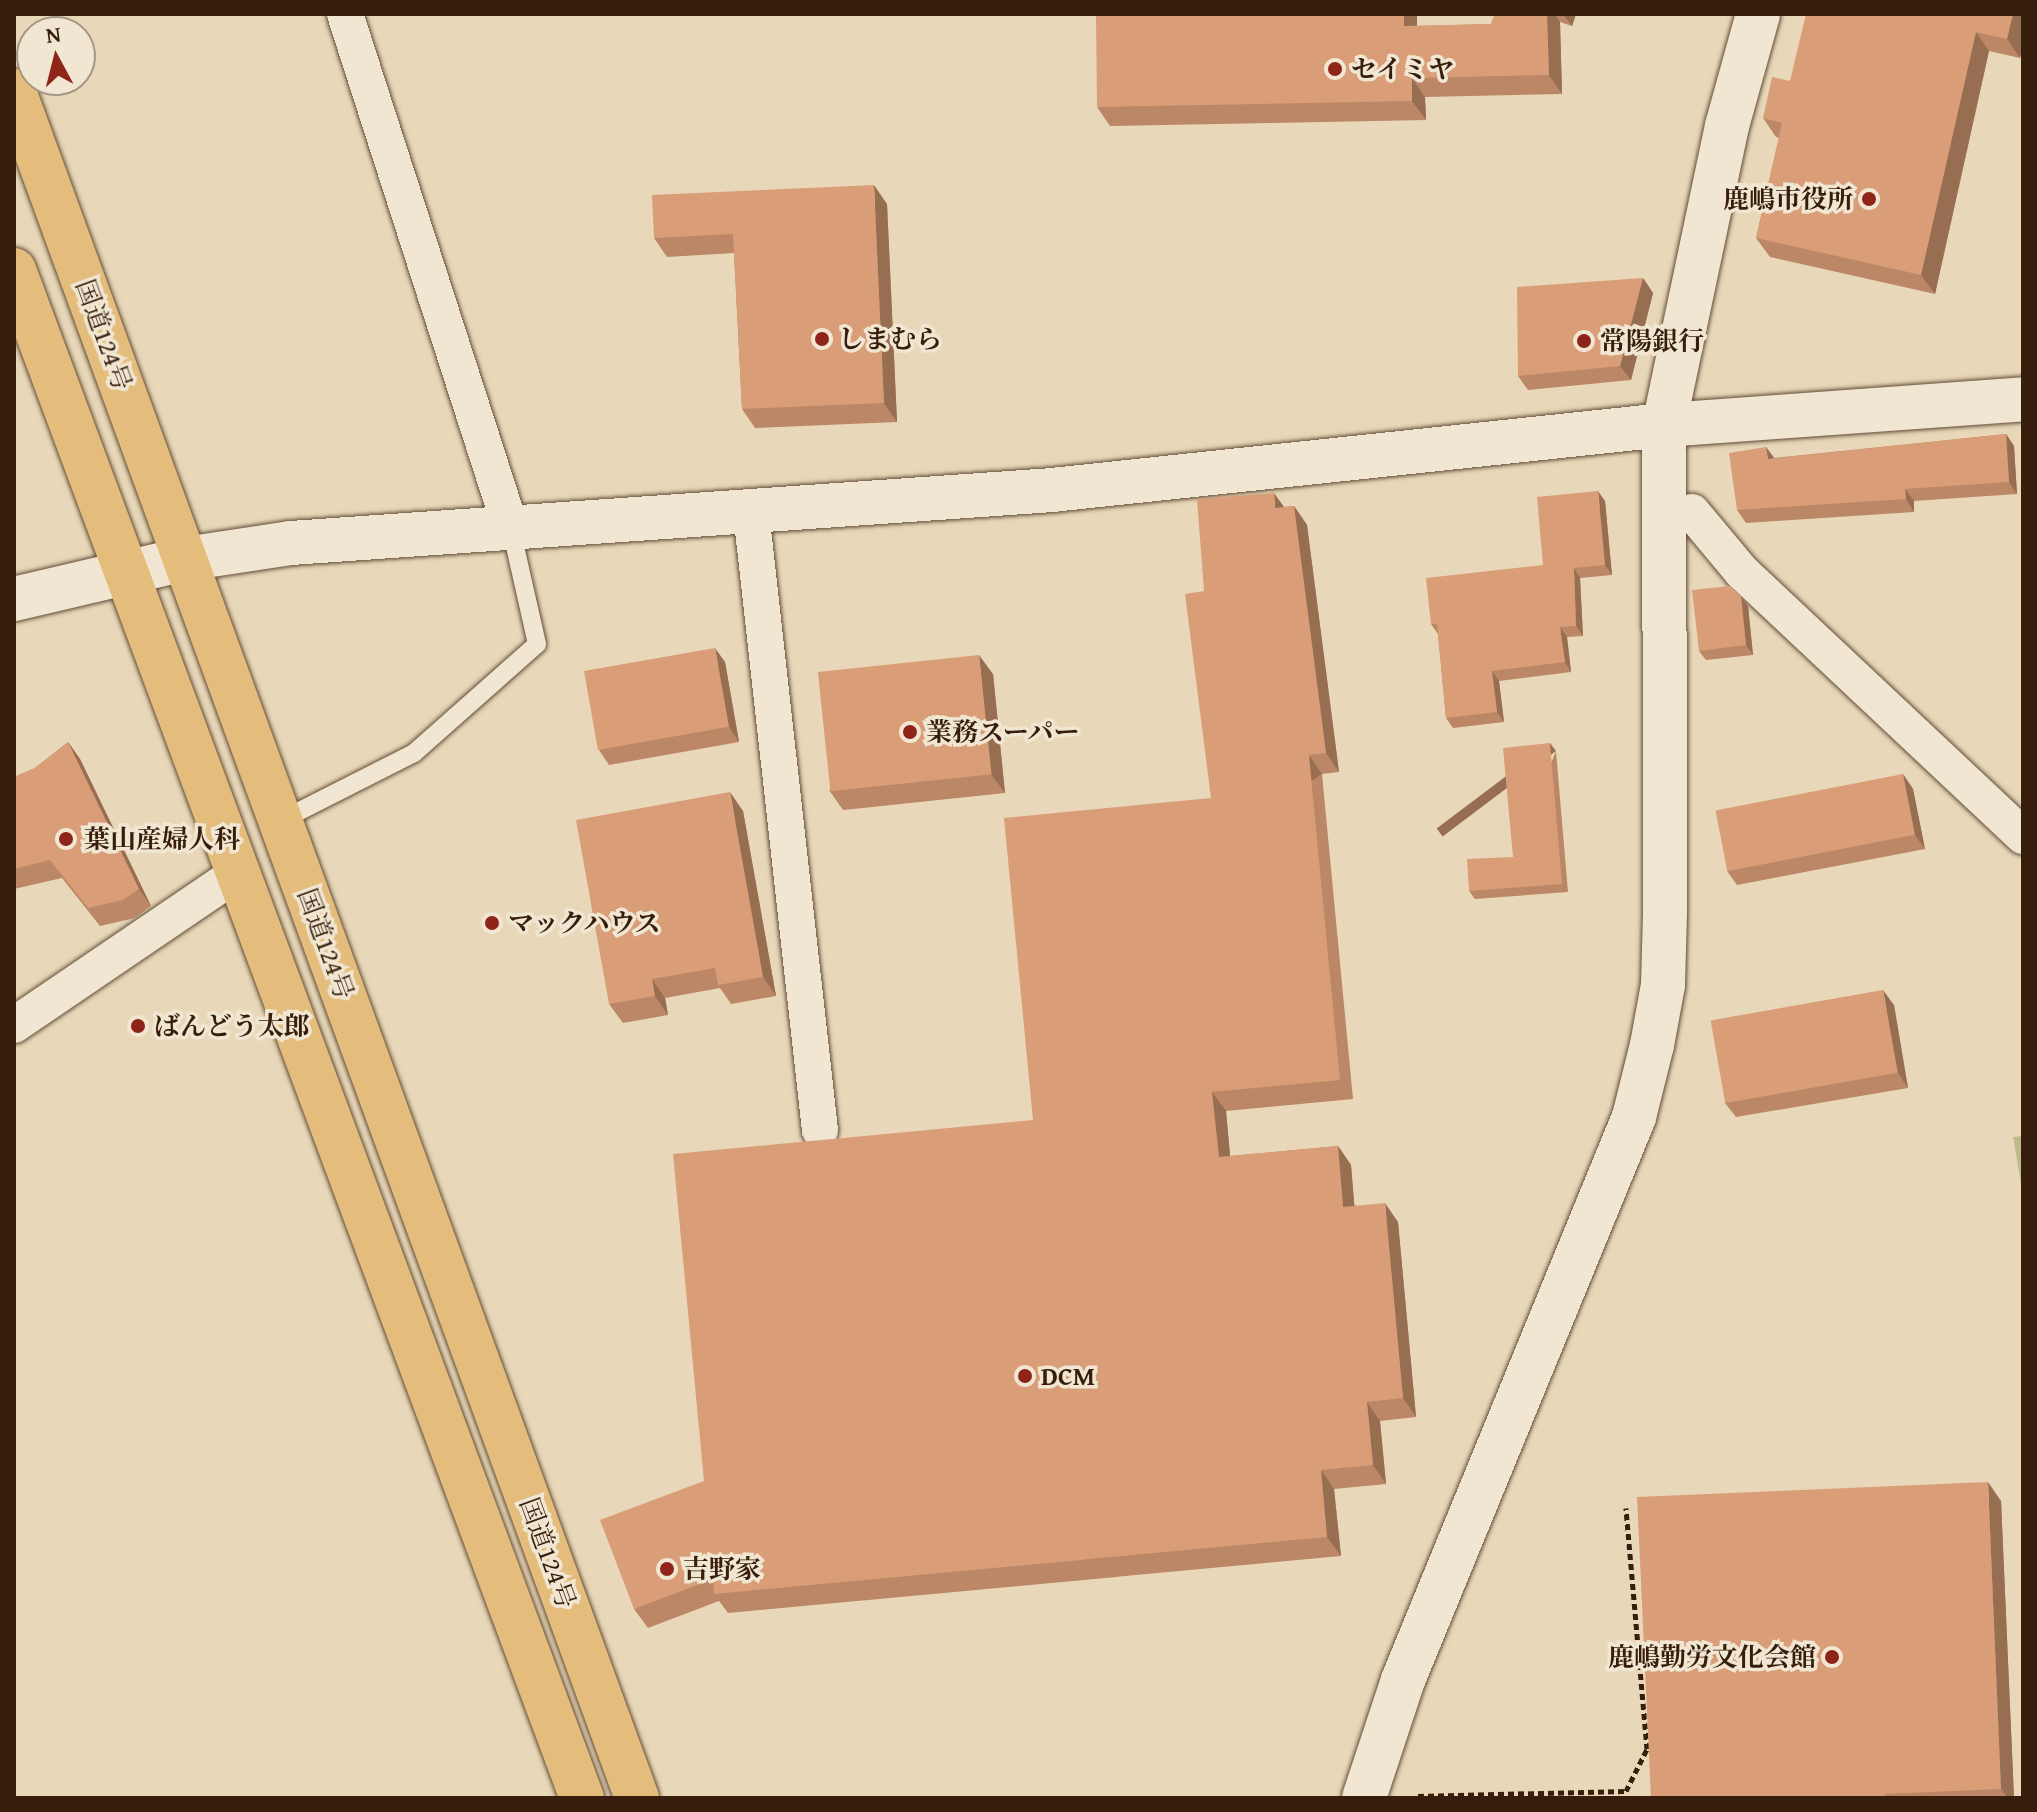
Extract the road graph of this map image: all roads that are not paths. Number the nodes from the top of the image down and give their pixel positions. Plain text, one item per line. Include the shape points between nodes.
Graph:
1 (345, 14) edge
2 (1758, 14) edge
3 (14, 91) edge
4 (14, 270) edge
5 (2023, 399) edge
6 (1664, 425) junction
7 (751, 512) junction
8 (1692, 512) dead end
9 (511, 529) junction
10 (185, 559) junction
11 (123, 573) junction
12 (14, 599) edge
13 (282, 820) junction
14 (2023, 836) edge
15 (235, 875) junction
16 (14, 1025) edge
17 (820, 1130) dead end
18 (582, 1798) edge
19 (637, 1798) edge
20 (1364, 1798) edge

1 - 9 street
2 - 6 street via 1724,141
3 - 10 highway, 国道124号
4 - 11 highway, 国道124号
5 - 6 street
6 - 7 street via 1052,490
6 - 20 street via 1665,913 1663,985 1652,1045 1634,1117 1403,1680
7 - 9 street
7 - 17 street
8 - 14 street via 1742,572
9 - 10 street via 360,537
9 - 13 lane via 537,644 414,753
10 - 11 street
10 - 13 highway, 国道124号
11 - 12 street
11 - 15 highway, 国道124号
13 - 19 highway, 国道124号
15 - 16 street
15 - 18 highway, 国道124号

